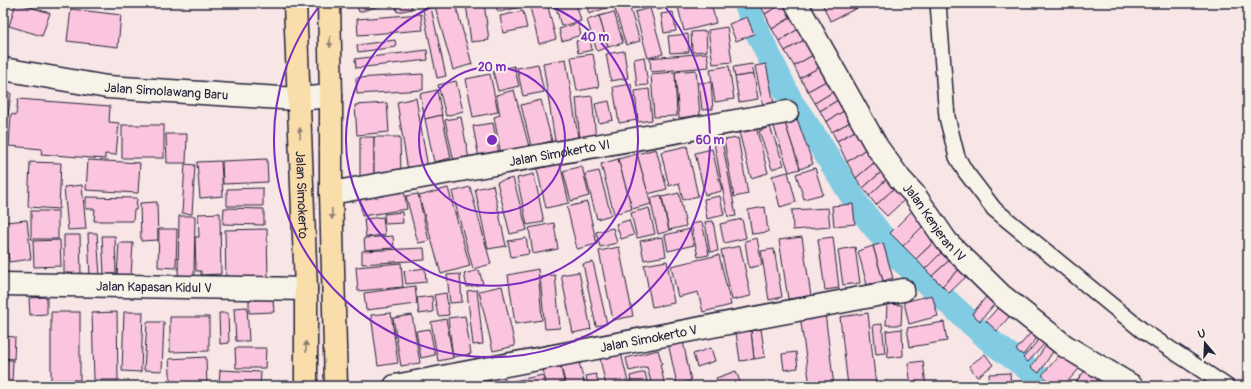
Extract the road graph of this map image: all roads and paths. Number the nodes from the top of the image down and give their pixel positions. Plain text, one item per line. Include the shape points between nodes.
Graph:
1 (295, 3) edge
2 (329, 3) edge
3 (796, 3) edge
4 (938, 3) edge
5 (3, 69) edge
6 (331, 96) junction
7 (298, 99) junction
8 (787, 112) dead end
9 (331, 193) junction
10 (3, 284) edge
11 (306, 289) junction
12 (903, 290) dead end
13 (306, 386) edge
14 (336, 386) edge
15 (395, 386) edge
16 (1132, 386) edge
17 (1226, 386) edge

1 - 7 highway, Jalan Simokerto
2 -> 6 highway
3 - 16 street, Jalan Kenjeran IV via 877,147 947,242 1001,295 1065,346
4 - 17 lane via 948,117 956,156 964,171 994,209 1143,332
5 - 7 street, Jalan Simolawang Baru via 107,87
6 - 7 street, Jalan Simolawang Baru
6 - 9 highway
11 -> 7 highway, Jalan Simokerto
8 - 9 street, Jalan Simokerto VI
9 -> 14 highway
10 - 11 street, Jalan Kapasan Kidul V
13 -> 11 highway, Jalan Simokerto
12 - 15 street, Jalan Simokerto V

